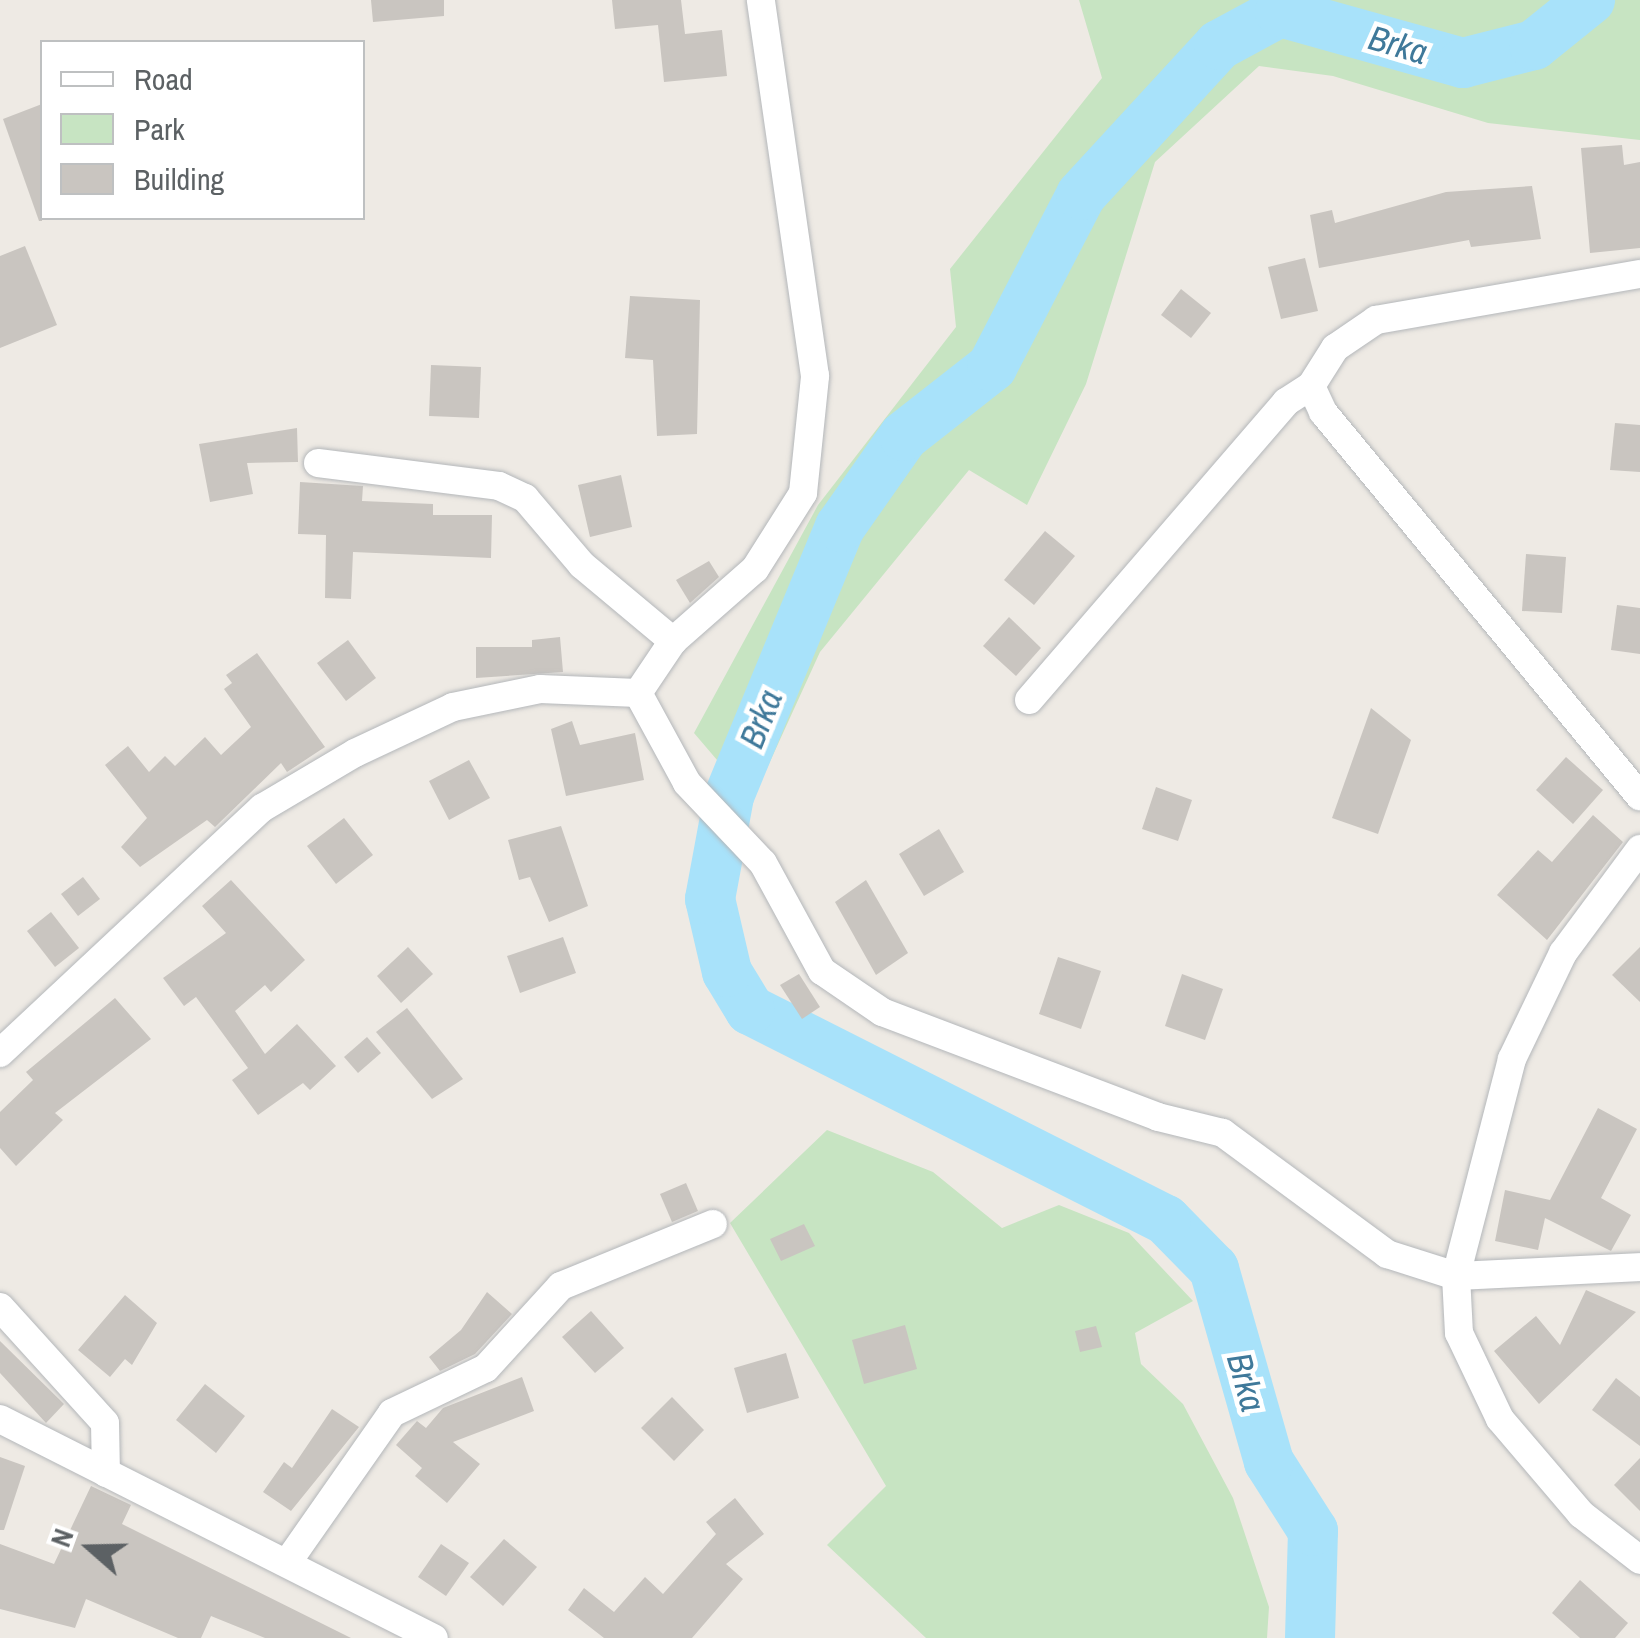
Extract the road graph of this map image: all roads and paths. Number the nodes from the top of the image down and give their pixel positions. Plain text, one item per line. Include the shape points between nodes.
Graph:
1 (760, 0) edge
2 (1640, 274) edge
3 (1310, 386) junction
4 (318, 463) dead end
5 (673, 641) junction
6 (638, 693) junction
7 (1029, 700) dead end
8 (1640, 796) edge
9 (1640, 849) edge
10 (0, 1053) edge
11 (712, 1224) dead end
12 (1640, 1267) edge
13 (1456, 1276) junction
14 (0, 1308) edge
15 (0, 1418) edge
16 (106, 1472) junction
17 (1640, 1560) edge
18 (287, 1563) junction
19 (434, 1638) edge

1 - 5 street via 816,376 812,439 803,493 782,533 730,593
2 - 3 street via 1376,320 1335,348
3 - 7 street via 1286,402
3 - 8 street via 1335,427
4 - 5 street via 499,486 524,498 582,565
5 - 6 street
6 - 10 street via 540,688 453,707 356,753 262,808
6 - 13 street via 687,783 763,863 822,971 882,1012 1158,1117 1223,1133 1371,1244
9 - 13 street via 1563,954 1512,1059
11 - 18 street via 561,1286 486,1368 392,1413 366,1439
12 - 13 street
13 - 17 street via 1458,1333 1500,1419 1581,1514
14 - 16 street via 105,1422
15 - 16 street
16 - 18 street
18 - 19 street

